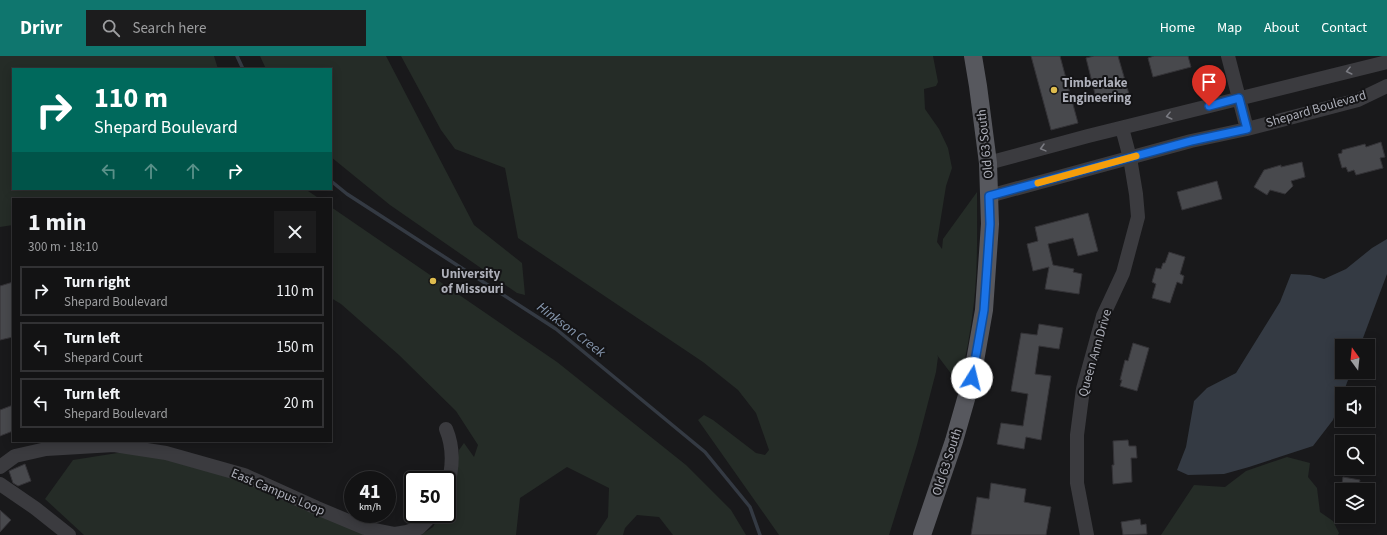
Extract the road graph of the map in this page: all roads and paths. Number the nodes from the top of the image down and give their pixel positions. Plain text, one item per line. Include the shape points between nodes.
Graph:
1 (973, 56) edge
2 (1228, 56) edge
3 (1387, 62) edge
4 (1387, 86) edge
5 (1239, 98) junction
6 (1122, 128) junction
7 (1247, 129) junction
8 (1130, 158) junction
9 (988, 163) junction
10 (989, 196) junction
11 (446, 429) dead end
12 (0, 467) edge
13 (451, 471) edge
14 (0, 484) edge
15 (424, 523) edge
16 (69, 535) edge
17 (922, 535) edge
18 (1088, 535) edge

1 - 9 main road, Old 63 South
2 - 5 street
3 -> 5 street, Shepard Boulevard
4 - 7 street, Shepard Boulevard via 1358,100
5 -> 6 street, Shepard Boulevard
5 - 7 street
6 - 8 street, Queen Ann Drive
6 -> 9 street, Shepard Boulevard
7 - 8 street, Shepard Boulevard
8 - 10 street, Shepard Boulevard
8 - 18 street, Queen Ann Drive via 1138,217 1123,272 1103,316 1083,389 1077,435 1077,483
9 - 10 main road, Old 63 South
10 - 17 main road, Old 63 South via 990,224 984,310 972,378 954,442
11 - 13 street via 450,441
12 - 15 street, East Campus Loop via 15,456 46,449 114,445 166,453 244,474 366,528 395,534 419,528
14 - 16 street

